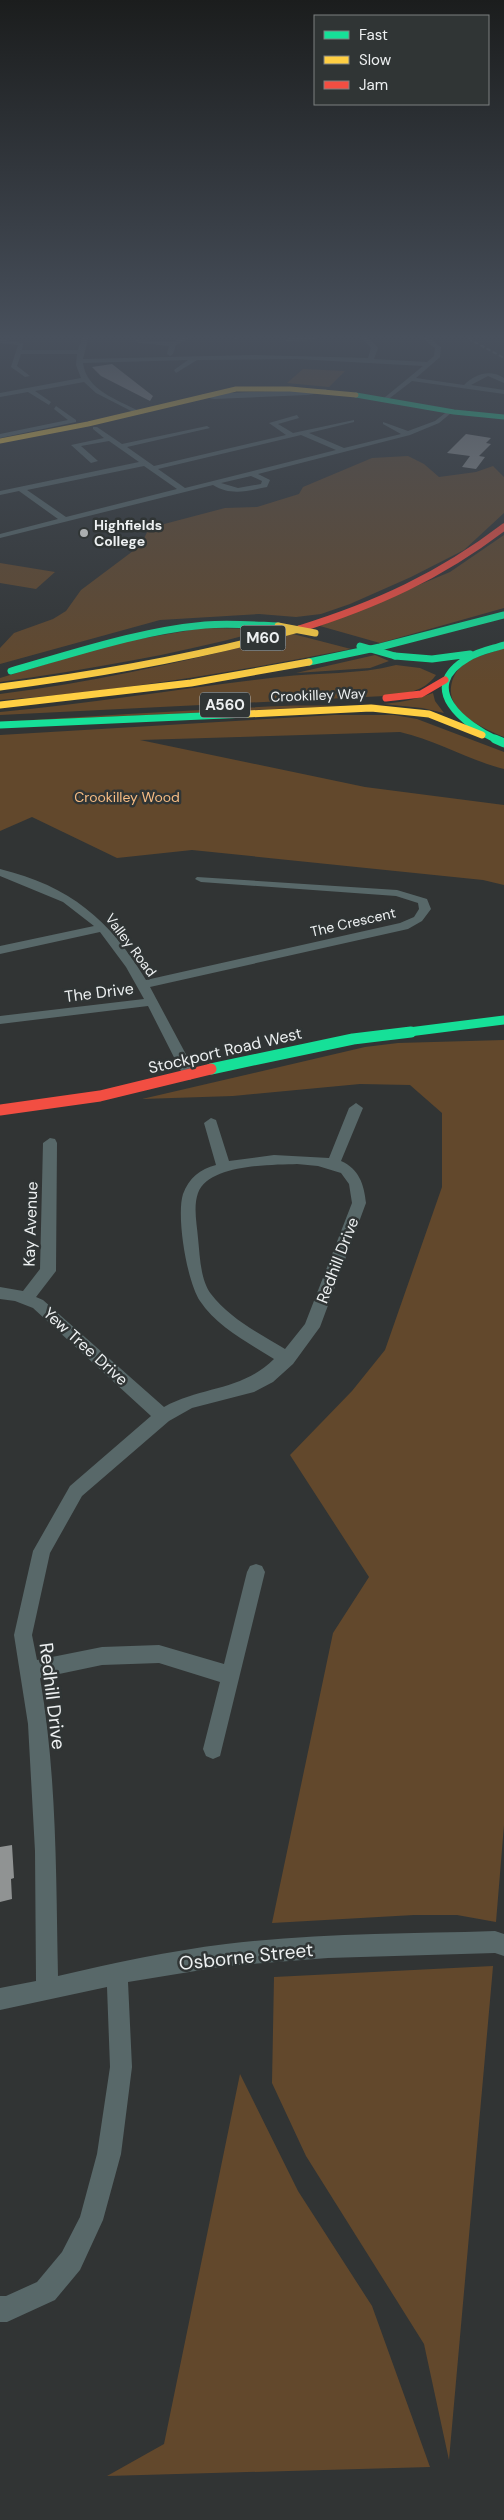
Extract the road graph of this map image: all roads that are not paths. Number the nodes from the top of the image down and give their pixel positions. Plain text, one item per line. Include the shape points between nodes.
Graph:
1 (83, 453) edge
2 (131, 453) edge
3 (218, 453) edge
4 (332, 453) edge
5 (88, 458) dead end
6 (146, 463) junction
7 (154, 468) junction
8 (251, 473) junction
9 (214, 482) junction
10 (21, 489) junction
11 (183, 490) junction
12 (0, 493) edge
13 (63, 519) junction
14 (504, 527) edge
15 (1, 534) edge
16 (504, 615) edge
17 (320, 634) dead end
18 (356, 644) dead end
19 (503, 645) edge
20 (476, 653) junction
21 (0, 674) edge
22 (445, 680) junction
23 (0, 687) edge
24 (0, 705) edge
25 (0, 718) edge
26 (0, 725) edge
27 (482, 735) junction
28 (504, 743) edge
29 (0, 872) edge
30 (201, 879) dead end
31 (101, 928) junction
32 (0, 950) edge
33 (143, 984) junction
34 (151, 1002) junction
35 (504, 1011) edge
36 (0, 1020) edge
37 (504, 1020) edge
38 (458, 1023) junction
39 (504, 1025) edge
40 (190, 1074) junction
41 (356, 1108) dead end
42 (0, 1110) edge
43 (211, 1123) dead end
44 (50, 1143) dead end
45 (334, 1162) junction
46 (223, 1166) junction
47 (0, 1293) edge
48 (26, 1298) junction
49 (287, 1359) junction
50 (163, 1416) junction
51 (256, 1572) dead end
52 (29, 1671) junction
53 (231, 1676) junction
54 (213, 1749) dead end
55 (500, 1943) edge
56 (118, 1973) junction
57 (47, 1990) junction
58 (0, 1999) edge
59 (0, 2309) edge

1 - 5 street
2 - 6 street
3 - 7 street
4 - 8 street
6 - 7 street
6 - 10 street
7 - 11 street
8 - 9 street
8 - 9 street via 266,480 264,484 239,491 224,489
9 - 11 street
10 - 12 street
10 - 13 street
11 - 13 street
13 - 15 street
14 - 23 main road, M60 via 470,554 433,575 389,596 289,632 183,657
16 - 24 main road, M60 via 359,654 284,669 218,680
17 - 21 main road, M60, bridge via 243,623 179,626
18 - 20 main road, bridge via 425,661
19 - 20 main road, A560
20 - 22 main road, A560 via 453,668
22 - 25 main road, Crookilley Way / A560 via 431,690 408,697
22 - 27 main road, A560 via 444,692 450,708
26 - 27 main road, Crookilley Way / A560 via 371,708 429,714
27 - 28 main road, A560
29 - 31 street, Valley Road via 62,898 86,913
30 - 33 street, The Crescent via 397,893 423,902 425,909 418,919 404,926
31 - 32 street
31 - 33 street, Valley Road
33 - 34 street, Valley Road
34 - 36 street, The Drive
34 - 40 street, The Drive
35 - 38 main road, Stockport Road West
37 - 38 main road, Stockport Road West
38 - 39 main road, Stockport Road West
38 - 40 main road, Stockport Road West via 341,1040
40 - 42 main road, Stockport Road West via 88,1099
41 - 45 street
43 - 46 street
44 - 48 street, Kay Avenue via 48,1271
45 - 46 street, Redhill Drive via 310,1158
45 - 49 street, Redhill Drive via 353,1177 359,1203 312,1327
46 - 49 street, Redhill Drive via 204,1176 192,1188 187,1205 195,1270 201,1290 210,1304 236,1325
47 - 48 street, Yew Tree Drive
48 - 50 street, Yew Tree Drive via 46,1310
49 - 50 street, Redhill Drive via 267,1377 248,1388 188,1402
50 - 52 street, Redhill Drive via 76,1490 42,1551 24,1635
51 - 53 street
52 - 53 street via 102,1656 158,1654
52 - 57 street, Redhill Drive via 38,1724 45,1841
53 - 54 street
55 - 56 street, Osborne Street via 258,1952
56 - 57 street, Osborne Street
56 - 59 street via 120,2067 109,2154 91,2220 71,2261 46,2291 7,2309
57 - 58 street, Osborne Street

